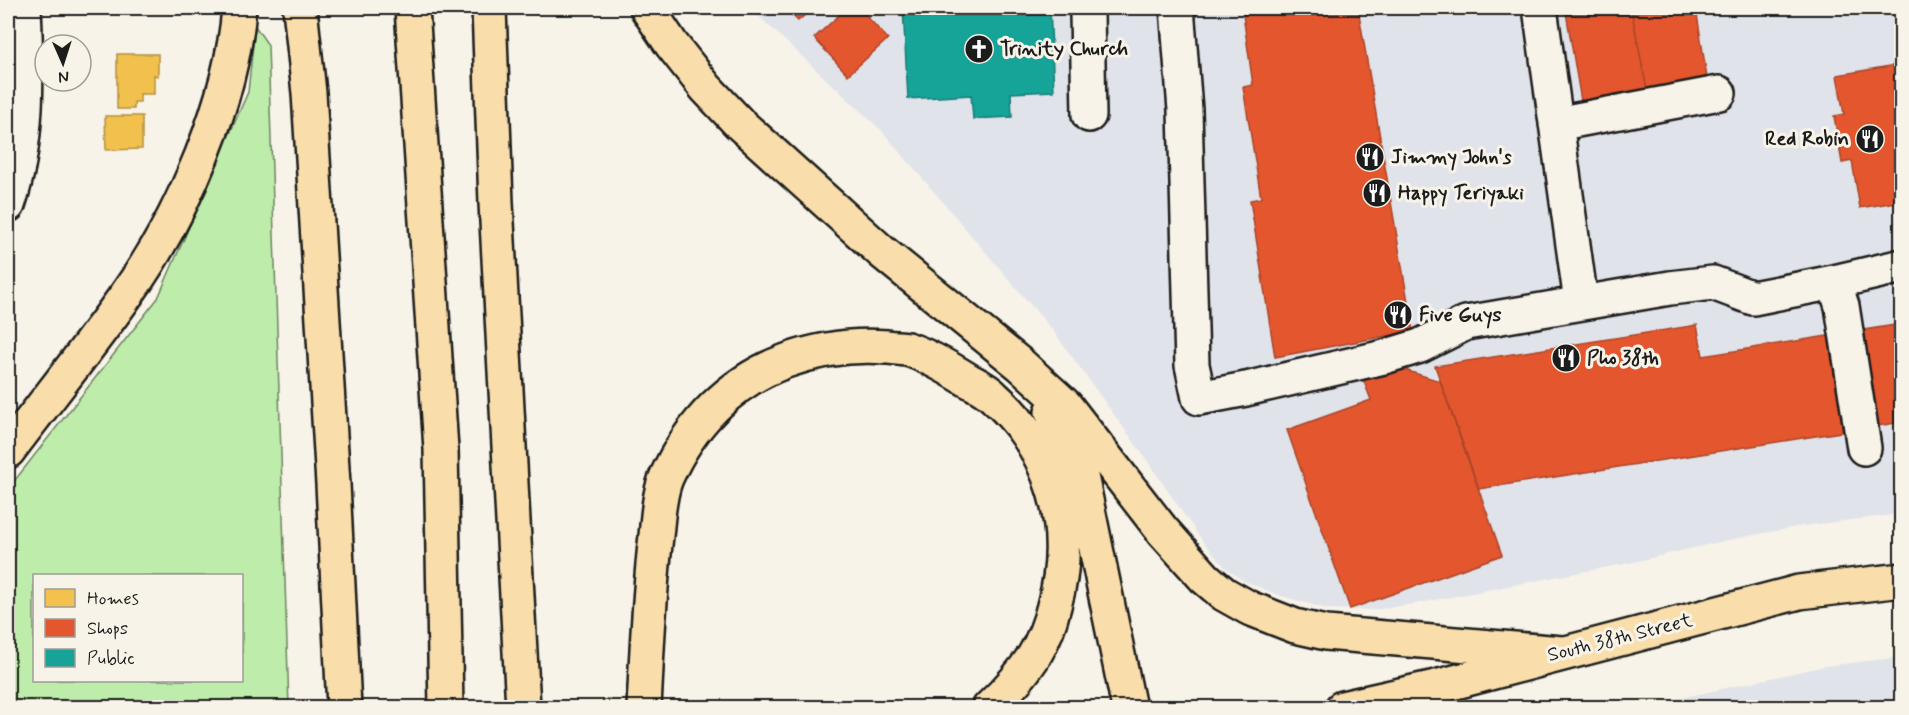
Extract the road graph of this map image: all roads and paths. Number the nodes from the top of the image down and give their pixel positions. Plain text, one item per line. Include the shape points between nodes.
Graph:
1 (24, 8) edge
2 (239, 8) edge
3 (300, 8) edge
4 (412, 8) edge
5 (489, 8) edge
6 (647, 8) edge
7 (1085, 8) edge
8 (1178, 8) edge
9 (1540, 8) edge
10 (1719, 93) dead end
11 (1089, 116) dead end
12 (1556, 124) junction
13 (8, 205) edge
14 (1902, 266) edge
15 (1834, 282) junction
16 (1581, 302) junction
17 (1021, 365) junction
18 (1864, 448) dead end
19 (8, 451) edge
20 (333, 484) junction
21 (1902, 580) edge
22 (1562, 652) junction
23 (330, 708) edge
24 (344, 708) edge
25 (447, 708) edge
26 (523, 708) edge
27 (644, 708) edge
28 (989, 708) edge
29 (1129, 708) edge
30 (1342, 708) edge

1 - 13 street via 22,133
2 - 19 main road via 237,36 223,92 203,153 173,219 131,289
3 - 20 main road via 309,93
4 - 25 main road via 441,449
5 - 26 main road
6 - 17 main road via 706,88 739,123 882,252
7 - 11 street
8 - 16 street via 1192,365 1199,398 1384,357 1420,346 1466,323
9 - 12 street
10 - 12 street
12 - 16 street
14 - 15 street
15 - 16 street via 1753,298 1713,283
15 - 18 street via 1842,306
17 - 22 main road via 1065,405 1162,530 1205,578 1249,608 1326,633
17 - 29 main road via 1057,419 1080,471
20 - 23 main road
20 - 24 main road
21 - 22 main road, South 38th Street via 1799,592
22 - 30 main road, South 38th Street
27 - 28 main road via 659,511 665,481 681,447 700,420 730,392 768,368 811,352 861,345 906,349 947,366 992,394 1017,420 1041,459 1059,501 1062,580 1050,622 1035,654 1012,687

